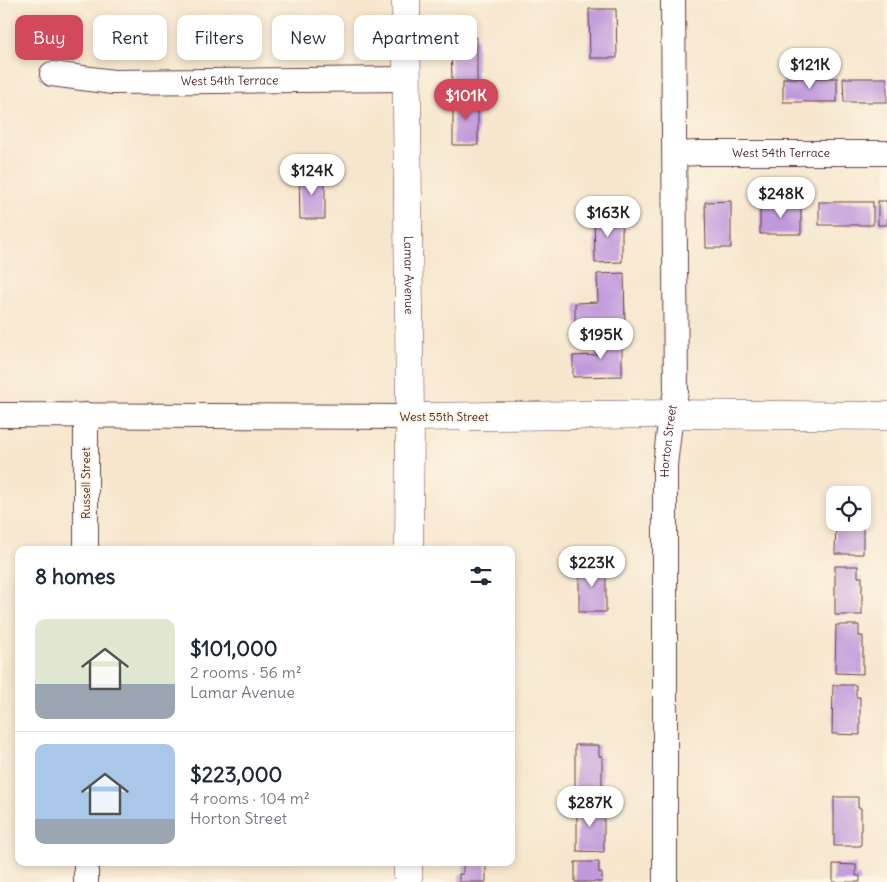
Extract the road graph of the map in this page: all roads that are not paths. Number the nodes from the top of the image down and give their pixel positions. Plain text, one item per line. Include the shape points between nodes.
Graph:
1 (406, 0) edge
2 (673, 0) edge
3 (52, 74) dead end
4 (407, 79) junction
5 (887, 153) edge
6 (675, 154) junction
7 (671, 414) junction
8 (0, 415) edge
9 (86, 416) junction
10 (887, 416) edge
11 (410, 417) junction
12 (86, 546) edge
13 (409, 546) edge
14 (86, 866) edge
15 (408, 866) edge
16 (86, 882) edge
17 (408, 882) edge
18 (665, 882) edge

1 - 4 street, Lamar Avenue
2 - 6 street, Horton Street
3 - 4 street, West 54th Terrace via 113,82
4 - 11 street, Lamar Avenue
5 - 6 street, West 54th Terrace
6 - 7 street, Horton Street via 676,392
7 - 10 street, West 55th Street
7 - 11 street, West 55th Street
7 - 18 street, Horton Street via 665,475
8 - 9 street, West 55th Street
9 - 11 street, West 55th Street
9 - 12 street, Russell Street
11 - 13 street, Lamar Avenue
14 - 16 street
15 - 17 street

